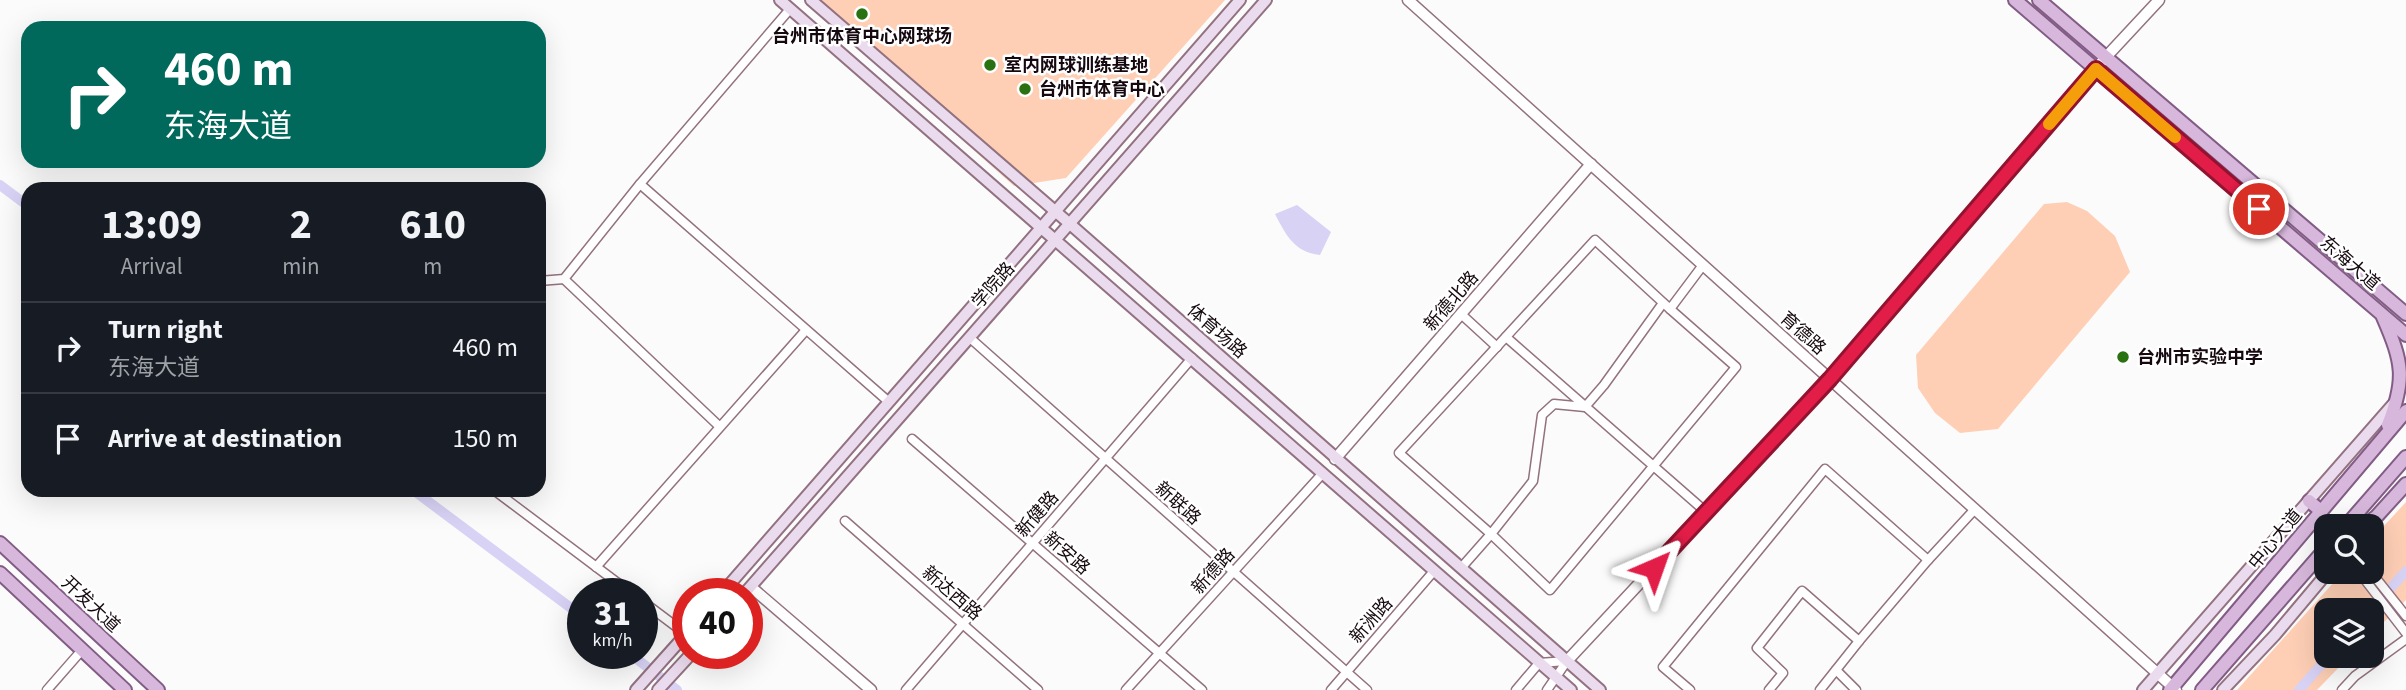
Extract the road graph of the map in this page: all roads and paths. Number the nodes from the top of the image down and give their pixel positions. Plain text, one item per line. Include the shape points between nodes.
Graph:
1 (780, 0) edge
2 (810, 0) edge
3 (1240, 0) edge
4 (1266, 0) edge
5 (1408, 0) edge
6 (2015, 0) edge
7 (2039, 0) edge
8 (2158, 0) edge
9 (790, 9) junction
10 (2106, 57) junction
11 (2096, 69) junction
12 (1591, 164) junction
13 (640, 184) junction
14 (1054, 213) junction
15 (1070, 224) junction
16 (1041, 228) junction
17 (1056, 240) junction
18 (1703, 265) junction
19 (564, 279) junction
20 (546, 280) edge
21 (1662, 303) junction
22 (1670, 309) junction
23 (2403, 311) edge
24 (1461, 314) junction
25 (2382, 314) junction
26 (806, 330) junction
27 (2406, 335) edge
28 (1506, 337) junction
29 (970, 338) junction
30 (1497, 346) junction
31 (1192, 358) junction
32 (1830, 379) junction
33 (2400, 397) junction
34 (889, 402) junction
35 (1585, 407) junction
36 (2406, 411) edge
37 (719, 426) junction
38 (912, 439) dead end
39 (2378, 444) junction
40 (2406, 457) edge
41 (1105, 458) junction
42 (1335, 459) junction
43 (1653, 467) junction
44 (1323, 473) junction
45 (2406, 484) edge
46 (503, 497) edge
47 (2309, 501) junction
48 (1975, 509) junction
49 (2321, 511) junction
50 (1706, 512) junction
51 (2356, 514) edge
52 (2378, 514) edge
53 (845, 521) dead end
54 (1491, 534) junction
55 (0, 543) edge
56 (1032, 544) junction
57 (1928, 560) junction
58 (2314, 563) edge
59 (596, 567) junction
60 (1461, 568) junction
61 (1434, 571) junction
62 (1233, 572) junction
63 (0, 573) edge
64 (611, 578) edge
65 (735, 578) edge
66 (759, 578) edge
67 (2318, 584) edge
68 (2368, 584) edge
69 (2380, 584) edge
70 (763, 602) edge
71 (2406, 616) edge
72 (963, 624) junction
73 (2406, 633) edge
74 (2406, 639) edge
75 (1858, 641) junction
76 (82, 650) junction
77 (672, 650) edge
78 (1159, 654) junction
79 (1567, 661) junction
80 (1539, 663) junction
81 (677, 669) edge
82 (1836, 670) junction
83 (1346, 672) junction
84 (2158, 674) junction
85 (1557, 678) junction
86 (2173, 689) edge
87 (47, 690) edge
88 (125, 690) edge
89 (158, 690) edge
90 (636, 690) edge
91 (658, 690) edge
92 (871, 690) edge
93 (906, 690) edge
94 (1038, 690) edge
95 (1126, 690) edge
96 (1202, 690) edge
97 (1331, 690) edge
98 (1367, 690) edge
99 (1516, 690) edge
100 (1547, 690) edge
101 (1571, 690) edge
102 (1600, 690) edge
103 (1690, 690) edge
104 (1769, 690) edge
105 (1820, 690) edge
106 (1856, 690) edge
107 (2144, 690) edge
108 (2202, 690) edge
109 (2223, 690) edge
110 (2342, 690) edge

1 - 9 main road
2 - 14 main road, 体育场路
3 - 14 main road, 学院路
4 - 15 main road, 学院路
5 - 12 street, 育德路
6 - 11 main road, 东海大道
7 - 10 main road, 东海大道
8 - 10 street
9 - 13 street
9 - 16 main road
10 - 11 street
10 - 23 main road, 东海大道
11 - 25 main road, 东海大道
11 - 32 street
12 - 18 street, 育德路
12 - 24 street, 新德北路
13 - 19 street
13 - 26 street
14 - 15 main road, 体育场路
14 - 16 main road, 学院路
15 - 17 main road, 学院路
15 - 42 main road, 体育场路
16 - 17 main road
16 - 34 main road, 学院路
17 - 29 main road, 学院路
17 - 31 main road
18 - 22 street
18 - 32 street, 育德路
19 - 20 street
19 - 37 street
21 - 22 street
21 - 28 street via 1595,240
21 - 35 street
22 - 43 street via 1736,367
24 - 30 street
24 - 42 street, 新德北路
25 - 27 main road, 东海大道
25 - 33 main road via 2404,379
26 - 34 street
26 - 37 street
28 - 30 street
28 - 35 street
29 - 41 street, 新联路
29 - 66 main road, 学院路
30 - 54 street via 1399,453
31 - 41 street, 新健路
31 - 44 main road
32 - 48 street, 育德路
32 - 50 street
33 - 39 main road
33 - 47 main road
34 - 65 main road, 学院路
35 - 43 street
35 - 54 street via 1554,404 1542,415 1533,481
36 - 39 main road, 中心大道
37 - 59 street
38 - 56 street, 新安路
39 - 49 main road, 中心大道
40 - 51 main road
41 - 56 street, 新健路
41 - 62 street, 新联路
42 - 60 main road, 体育场路
43 - 50 street
43 - 54 street via 1550,590
44 - 61 main road
44 - 62 street, 新德路
45 - 52 main road
46 - 59 street
47 - 49 main road
47 - 84 main road
48 - 57 street
48 - 84 street, 育德路
49 - 86 main road, 中心大道
50 - 79 street
53 - 72 street, 新达西路
54 - 60 street
55 - 89 main road, 开发大道
56 - 72 street, 新健路
56 - 78 street, 新安路
57 - 75 street
57 - 103 street via 1825,469 1663,667
58 - 108 main road
59 - 64 street
60 - 79 main road, 体育场路
61 - 80 main road
61 - 83 street, 新洲路
62 - 78 street, 新德路
62 - 83 street, 新联路
63 - 76 main road
67 - 109 main road
68 - 73 street
69 - 71 street
70 - 92 street
72 - 93 street, 新健路
72 - 94 street, 新达西路
74 - 110 street
75 - 82 street
75 - 104 street via 1802,592 1757,648 1783,673
76 - 87 street
76 - 88 main road
77 - 90 main road
78 - 95 street, 新德路
78 - 96 street, 新安路
79 - 80 street
79 - 85 street
79 - 102 main road, 体育场路
80 - 85 main road
80 - 99 street
81 - 91 main road
82 - 105 street
82 - 106 street
83 - 97 street, 新洲路
83 - 98 street, 新联路
84 - 86 street, 育德路
84 - 107 main road
85 - 100 street
85 - 101 main road

